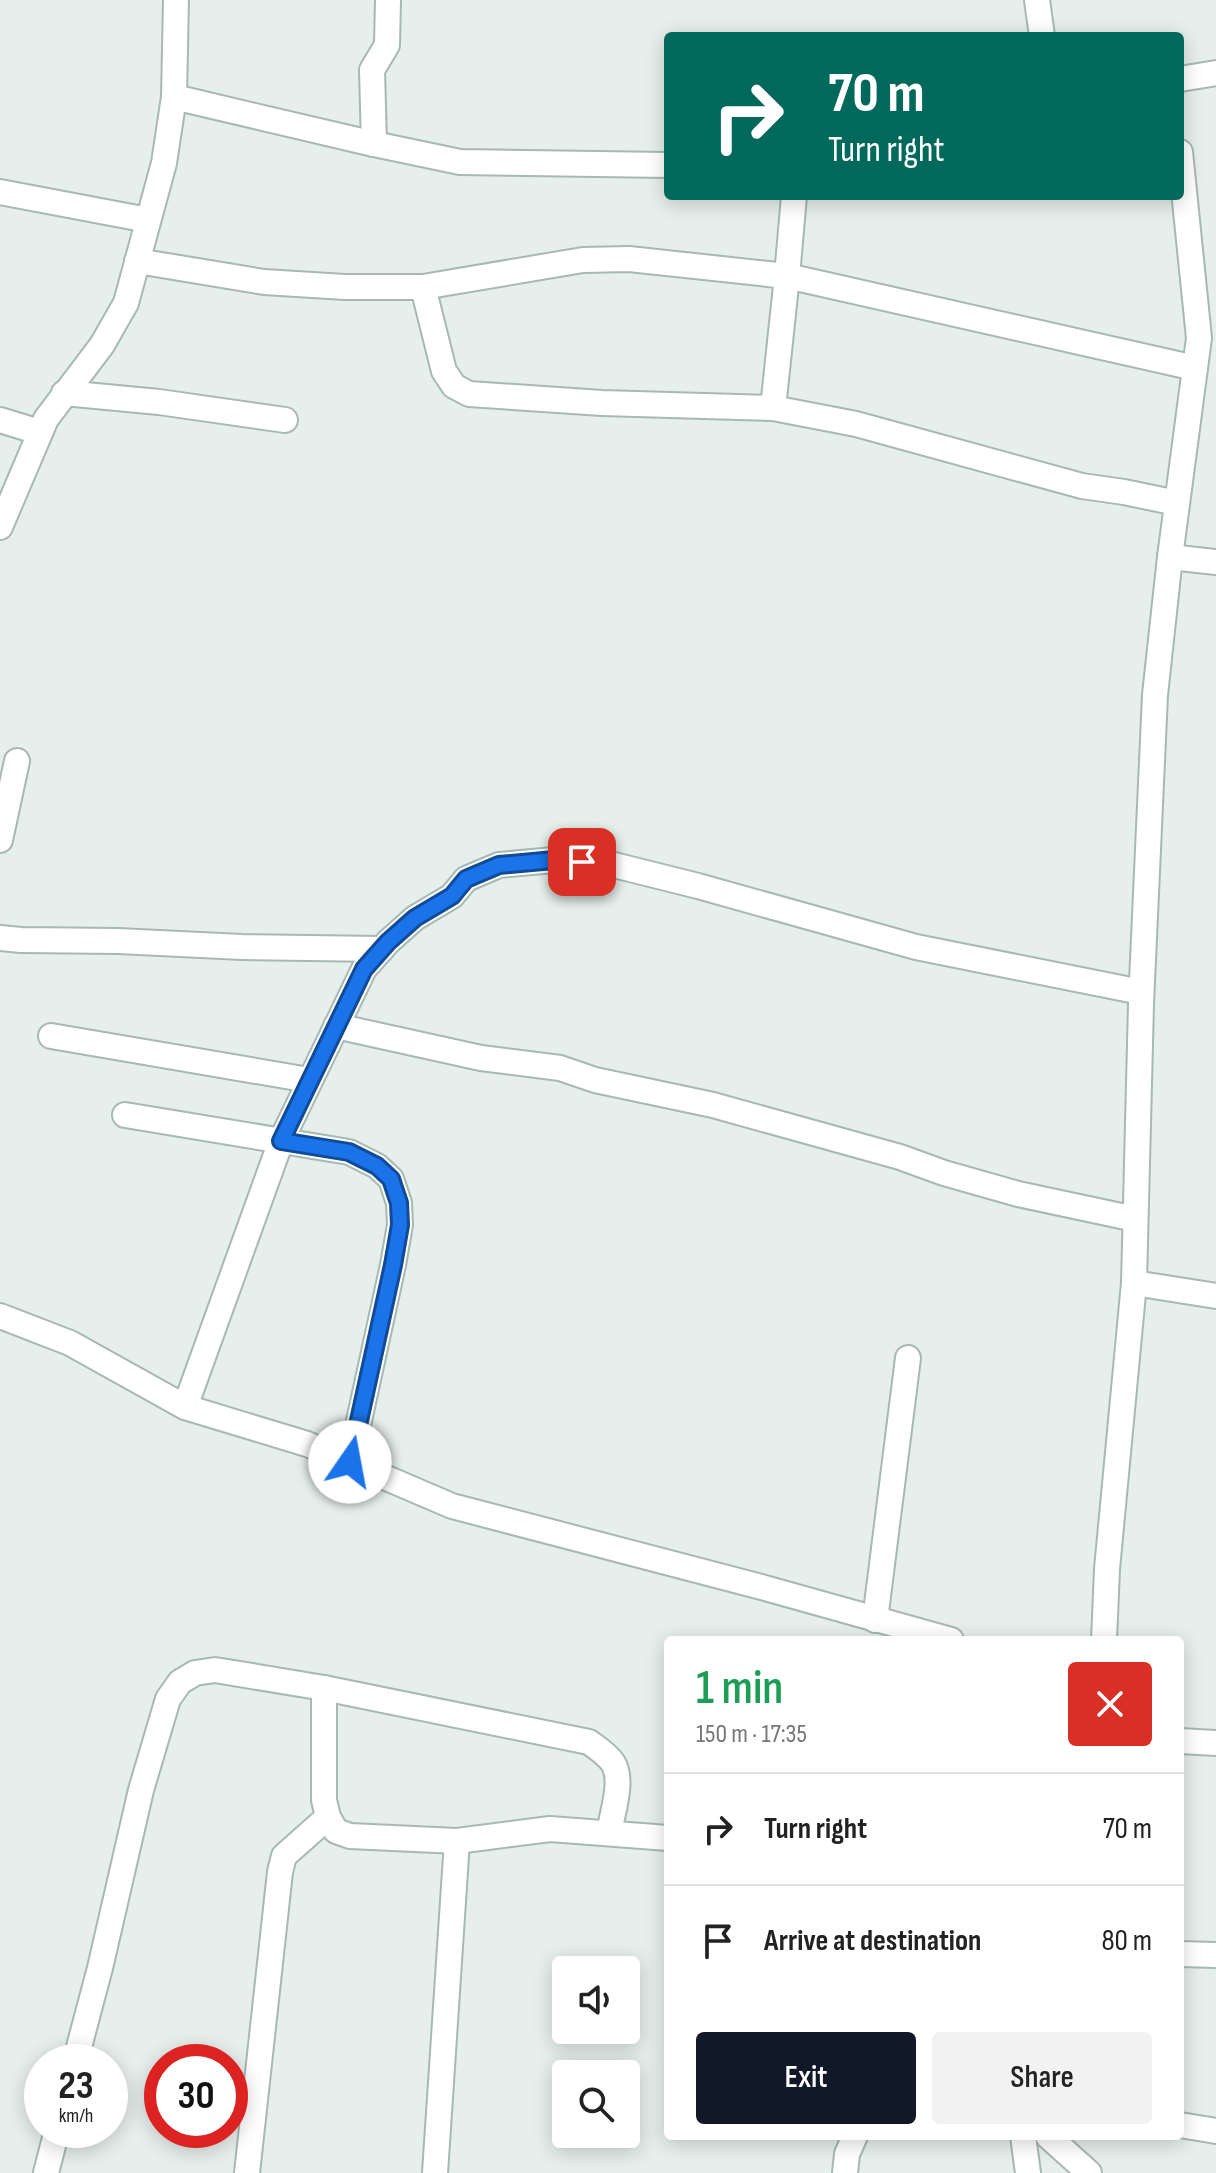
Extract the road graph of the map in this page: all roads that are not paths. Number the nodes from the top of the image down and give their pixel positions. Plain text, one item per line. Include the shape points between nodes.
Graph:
1 (176, 0) edge
2 (388, 0) edge
3 (1037, 0) edge
4 (1041, 32) edge
5 (1216, 73) edge
6 (1184, 78) edge
7 (174, 97) junction
8 (374, 144) junction
9 (664, 165) edge
10 (1184, 178) edge
11 (0, 192) edge
12 (794, 200) edge
13 (148, 220) junction
14 (137, 261) junction
15 (787, 276) junction
16 (423, 287) junction
17 (1208, 337) edge
18 (1195, 368) junction
19 (64, 393) junction
20 (773, 408) junction
21 (0, 420) edge
22 (285, 420) dead end
23 (39, 432) junction
24 (1177, 503) junction
25 (0, 527) edge
26 (1170, 557) junction
27 (1216, 562) edge
28 (17, 761) dead end
29 (0, 840) edge
30 (0, 938) edge
31 (382, 949) junction
32 (1141, 992) junction
33 (336, 1026) junction
34 (51, 1036) dead end
35 (309, 1080) junction
36 (125, 1115) dead end
37 (281, 1141) junction
38 (1135, 1219) junction
39 (1134, 1283) junction
40 (1216, 1296) edge
41 (0, 1316) edge
42 (908, 1358) dead end
43 (185, 1407) junction
44 (350, 1462) junction
45 (875, 1620) junction
46 (936, 1636) edge
47 (1104, 1636) edge
48 (324, 1688) junction
49 (1184, 1741) edge
50 (1216, 1743) edge
51 (328, 1817) junction
52 (609, 1833) junction
53 (664, 1838) edge
54 (457, 1841) junction
55 (1184, 1954) edge
56 (1216, 1955) edge
57 (80, 2044) edge
58 (1184, 2126) edge
59 (1216, 2131) edge
60 (853, 2140) edge
61 (1024, 2140) edge
62 (1052, 2140) edge
63 (52, 2148) edge
64 (46, 2173) edge
65 (247, 2173) edge
66 (435, 2173) edge
67 (845, 2173) edge
68 (1028, 2173) edge
69 (1089, 2173) edge

1 - 7 street
2 - 8 street via 387,45 372,70
3 - 4 street
5 - 6 street
7 - 8 street
7 - 13 street
8 - 9 street via 460,162
10 - 17 street
11 - 13 street
12 - 15 street
13 - 14 street
14 - 16 street via 264,282
14 - 19 street via 126,303 102,345
15 - 16 street via 629,259 583,260
15 - 18 street
15 - 20 street
16 - 20 street via 444,371 454,386 469,394
17 - 18 street
18 - 24 street
19 - 22 street
19 - 23 street
20 - 24 street via 856,424 1082,486
21 - 23 street
23 - 25 street
24 - 26 street
26 - 27 street
26 - 32 street via 1155,695
28 - 29 street
30 - 31 street
31 - 32 street via 415,918 452,896 466,879 499,865 554,860 610,864 916,947
31 - 33 street via 364,969
32 - 38 street
33 - 35 street
33 - 38 street via 481,1058 560,1068 713,1105 1018,1194
34 - 35 street
35 - 37 street
36 - 37 street
37 - 43 street
37 - 44 street via 349,1152 377,1166 391,1179 399,1203 393,1265
38 - 39 street
39 - 40 street
39 - 47 street
41 - 43 street via 70,1343
42 - 45 street
43 - 44 street
44 - 45 street via 452,1506
45 - 46 street
48 - 51 street
48 - 52 street via 589,1742 615,1765
48 - 57 street via 215,1670 180,1682 168,1699
49 - 50 street
51 - 54 street via 336,1831 350,1836
51 - 65 street via 284,1856 280,1872
52 - 53 street
52 - 54 street via 550,1829
54 - 66 street
55 - 56 street
58 - 59 street
60 - 67 street
61 - 68 street
62 - 69 street
63 - 64 street

